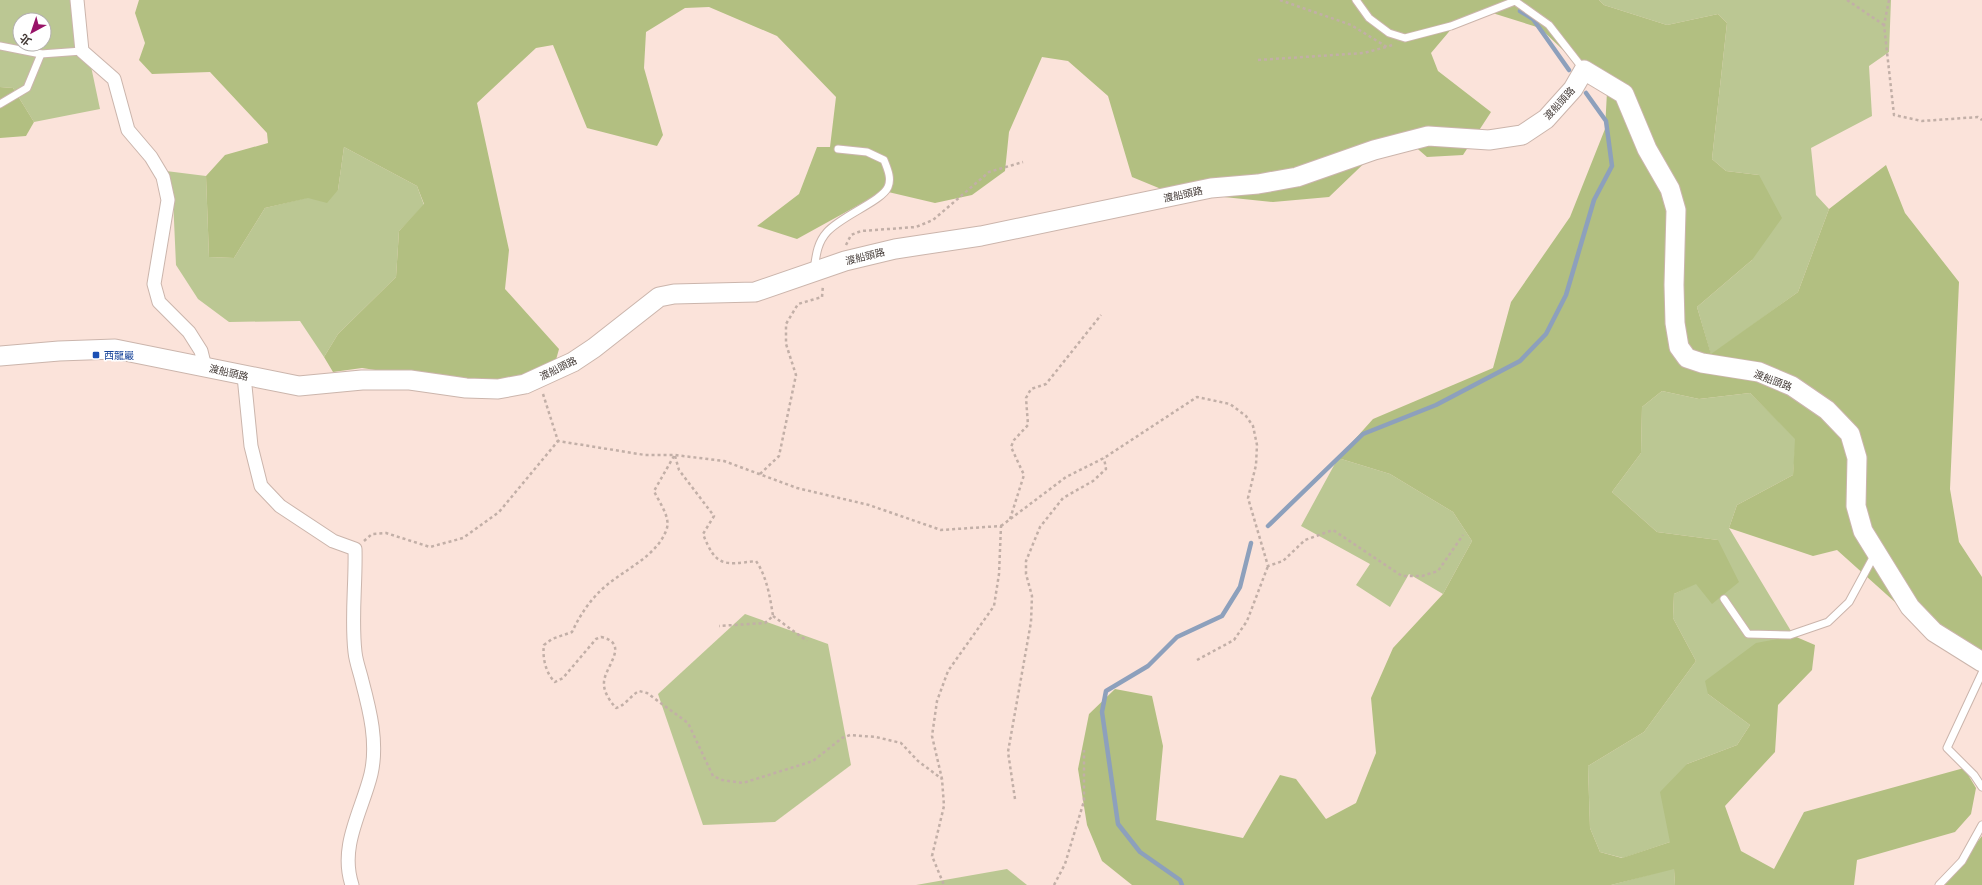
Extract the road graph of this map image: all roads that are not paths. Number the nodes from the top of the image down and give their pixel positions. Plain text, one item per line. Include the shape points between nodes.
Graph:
1 (77, 0) edge
2 (1356, 0) edge
3 (0, 46) edge
4 (82, 51) junction
5 (41, 54) junction
6 (1584, 70) junction
7 (0, 104) edge
8 (838, 149) dead end
9 (820, 270) junction
10 (0, 356) edge
11 (205, 367) junction
12 (244, 376) junction
13 (1876, 552) junction
14 (1724, 599) dead end
15 (1982, 662) edge
16 (1982, 673) edge
17 (1982, 787) edge
18 (1982, 825) edge
19 (352, 885) edge
20 (1939, 885) edge

1 - 4 street
2 - 6 lane via 1374,22 1390,33 1405,38 1451,26 1515,1 1549,25
3 - 5 lane
4 - 5 lane
4 - 11 street via 114,79 128,130 151,157 163,177 168,200 154,284 159,302 189,332 202,351
5 - 7 lane via 27,88
6 - 9 street, 渡船頭路 via 1572,89 1546,119 1522,135 1489,140 1428,136 1374,150 1297,177 1211,188 981,236 895,249
6 - 13 street, 渡船頭路 via 1624,94 1647,149 1670,189 1676,210 1674,285 1675,323 1679,348 1686,358 1702,363 1759,372 1792,386 1827,410 1850,434 1858,458 1856,506 1863,531
8 - 9 lane via 867,152 884,160 890,176 888,187 879,197 838,221 826,233 817,248
9 - 12 street, 渡船頭路 via 756,292 674,294 659,297 573,362 525,384 498,389 392,380 299,386
10 - 11 street, 渡船頭路 via 115,349
11 - 12 street, 渡船頭路
12 - 19 street via 251,446 261,486 280,506 333,541 355,549 356,579 352,604 355,653 370,710 374,744 371,773 348,842 349,876
13 - 14 lane via 1844,607 1828,622 1790,635 1748,634
13 - 15 street, 渡船頭路 via 1910,606 1934,632
16 - 17 lane via 1947,748 1974,775
18 - 20 lane via 1962,861

